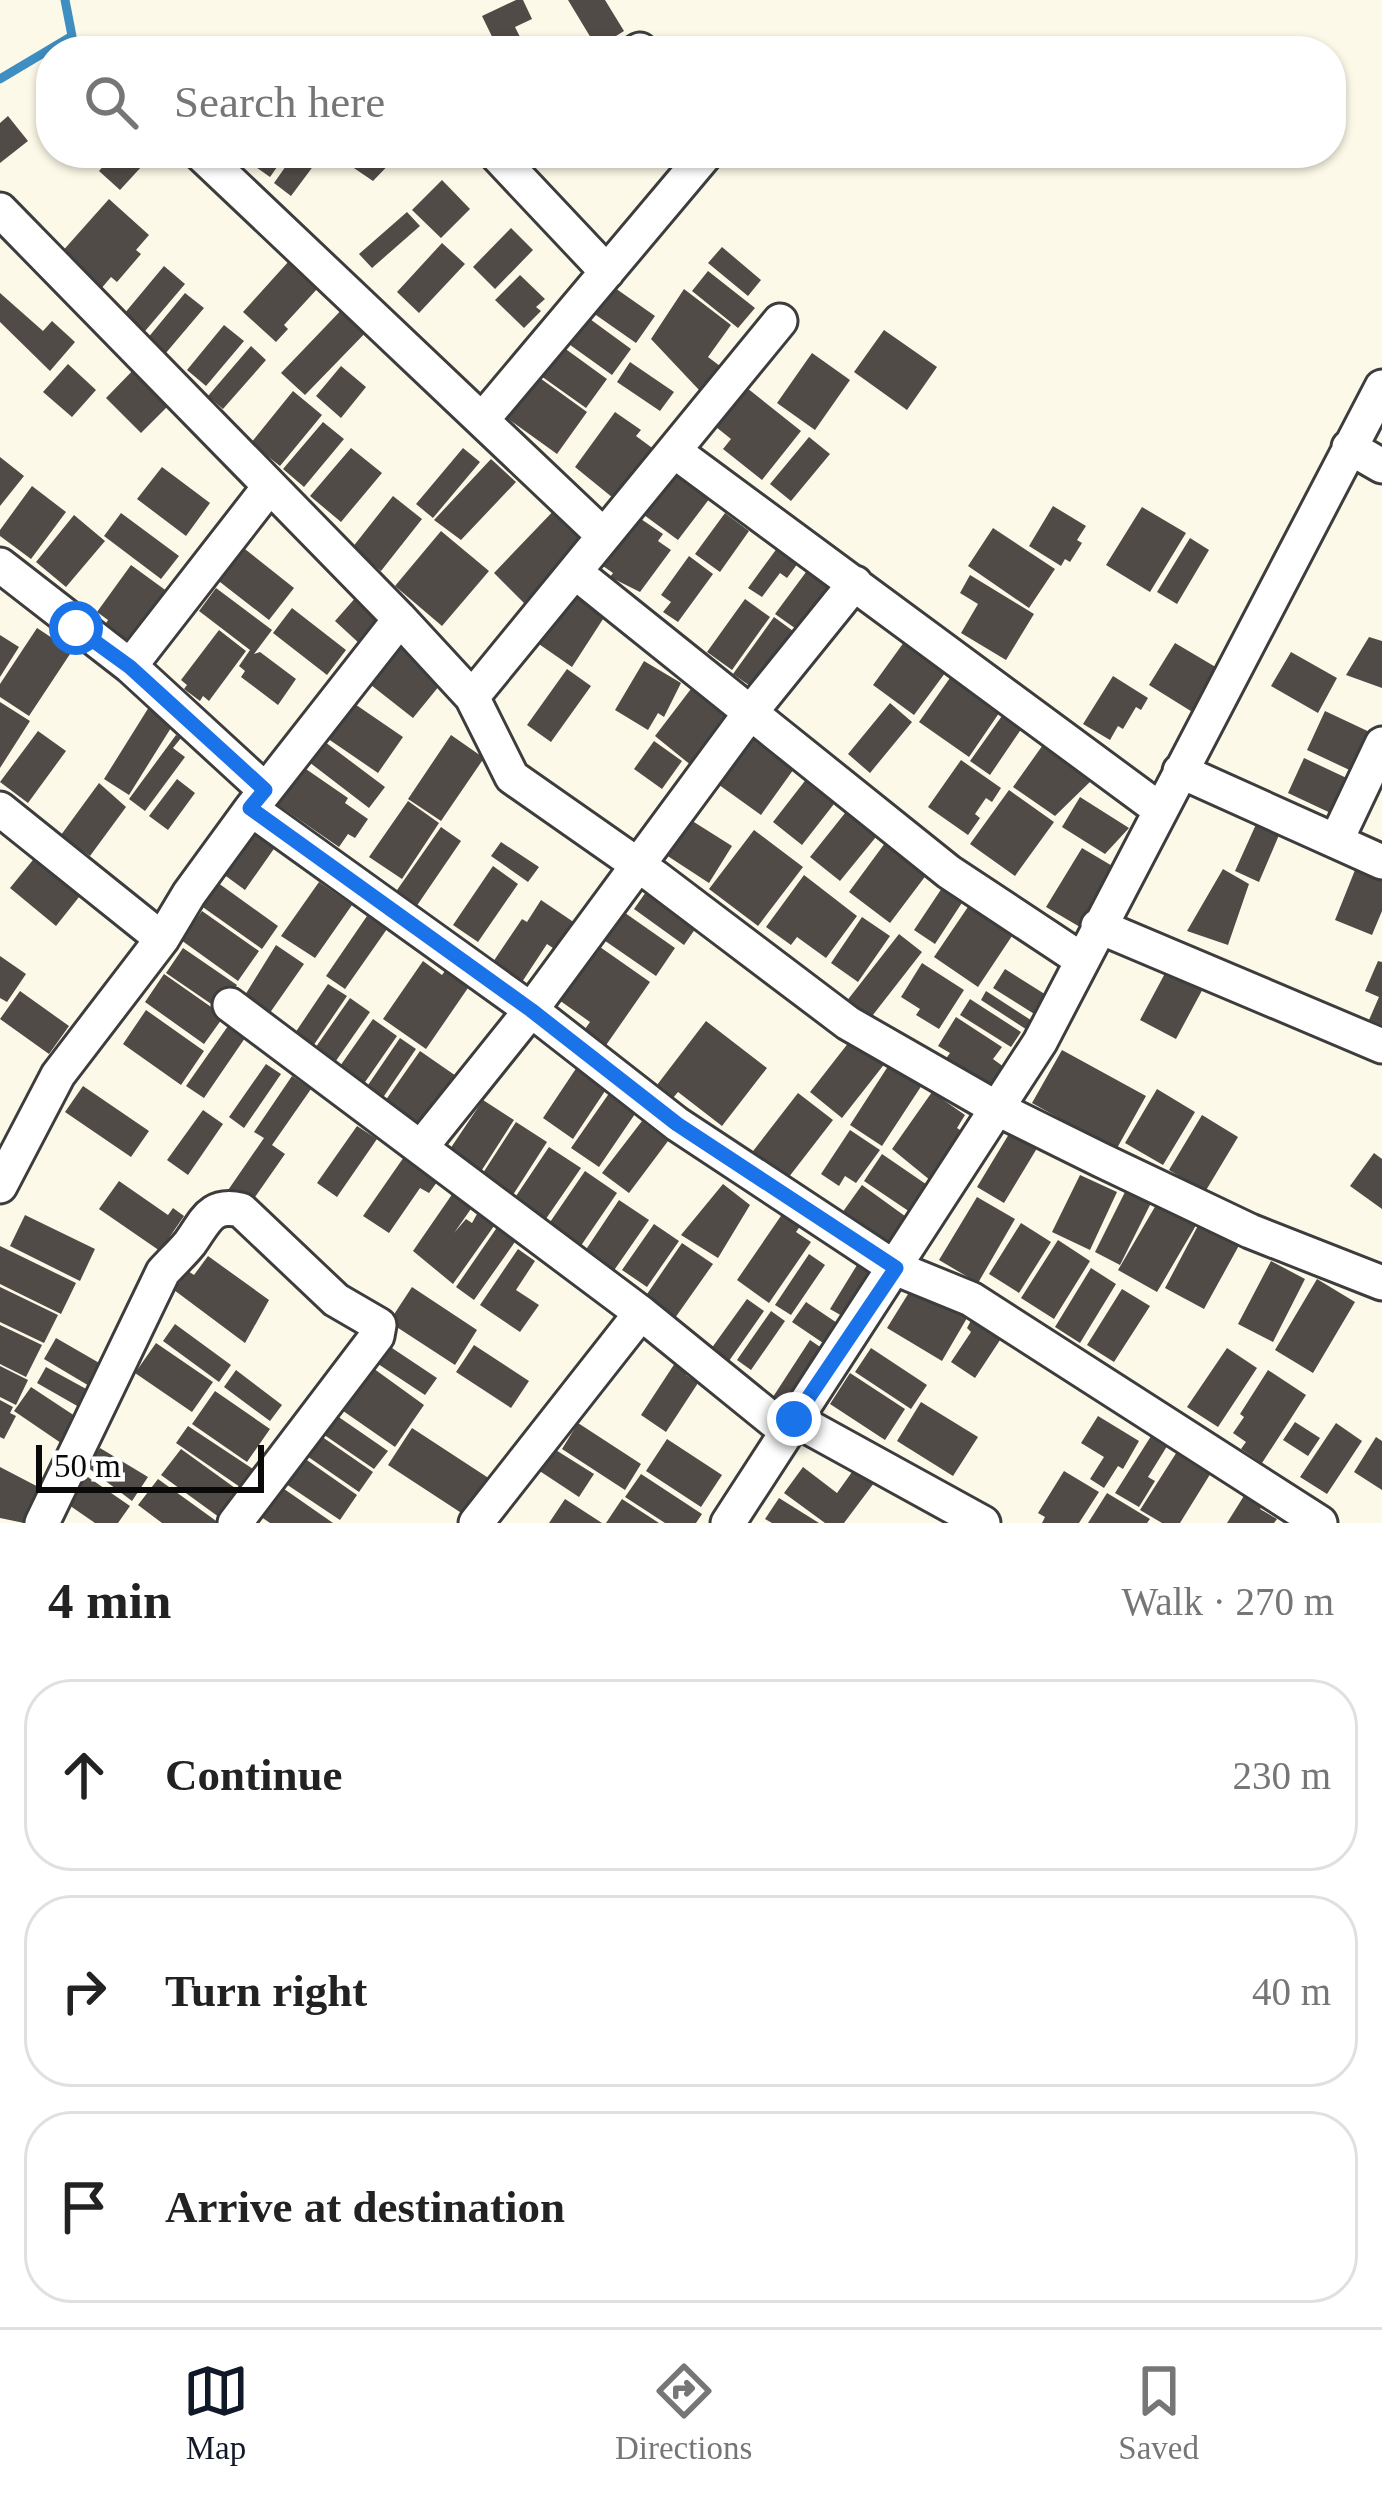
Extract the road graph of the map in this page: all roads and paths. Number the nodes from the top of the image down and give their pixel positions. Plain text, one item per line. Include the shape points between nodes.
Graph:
1 (216, 168) edge
2 (508, 168) edge
3 (694, 168) edge
4 (3, 220) edge
5 (607, 272) junction
6 (780, 321) dead end
7 (1382, 387) edge
8 (482, 421) junction
9 (1349, 447) junction
10 (674, 451) junction
11 (1382, 466) edge
12 (270, 486) junction
13 (604, 536) junction
14 (0, 565) edge
15 (575, 572) junction
16 (855, 583) junction
17 (400, 619) junction
18 (130, 667) junction
19 (472, 697) junction
20 (750, 712) junction
21 (1382, 745) edge
22 (1180, 772) junction
23 (258, 799) junction
24 (1160, 809) junction
25 (6, 825) edge
26 (1336, 841) junction
27 (1382, 862) edge
28 (638, 866) junction
29 (1099, 926) junction
30 (162, 939) junction
31 (1082, 960) junction
32 (230, 1005) dead end
33 (531, 1010) junction
34 (1382, 1046) edge
35 (998, 1109) junction
36 (422, 1146) junction
37 (2, 1177) edge
38 (896, 1268) junction
39 (1382, 1282) edge
40 (641, 1313) junction
41 (790, 1425) junction
42 (42, 1523) edge
43 (235, 1523) edge
44 (476, 1523) edge
45 (728, 1523) edge
46 (983, 1523) edge
47 (1321, 1523) edge

1 - 8 street
2 - 5 street
3 - 5 street
4 - 12 street
5 - 8 street
6 - 10 street
7 - 9 street
8 - 13 street
9 - 11 street
9 - 22 street
10 - 13 street
10 - 16 street
12 - 17 street
12 - 18 street
13 - 15 street
14 - 18 street
15 - 19 street
15 - 20 street
16 - 20 street
16 - 24 street
17 - 19 street
17 - 23 street
18 - 23 street
19 - 28 street via 512,777
20 - 28 street
20 - 31 street via 949,872
21 - 26 street
22 - 24 street
22 - 26 street
23 - 30 street
23 - 33 street
24 - 29 street
25 - 30 street
26 - 27 street
28 - 33 street
28 - 35 street via 848,1023
29 - 31 street
29 - 34 street
30 - 37 street via 58,1076
31 - 35 street
32 - 36 street
33 - 36 street
33 - 38 street via 677,1124
35 - 38 street
35 - 39 street via 1250,1231
36 - 40 street
38 - 41 street
38 - 47 street via 970,1299
40 - 41 street
40 - 44 street
41 - 45 street
41 - 46 street
42 - 43 street via 163,1271 206,1216 228,1207 242,1210 336,1300 380,1324

